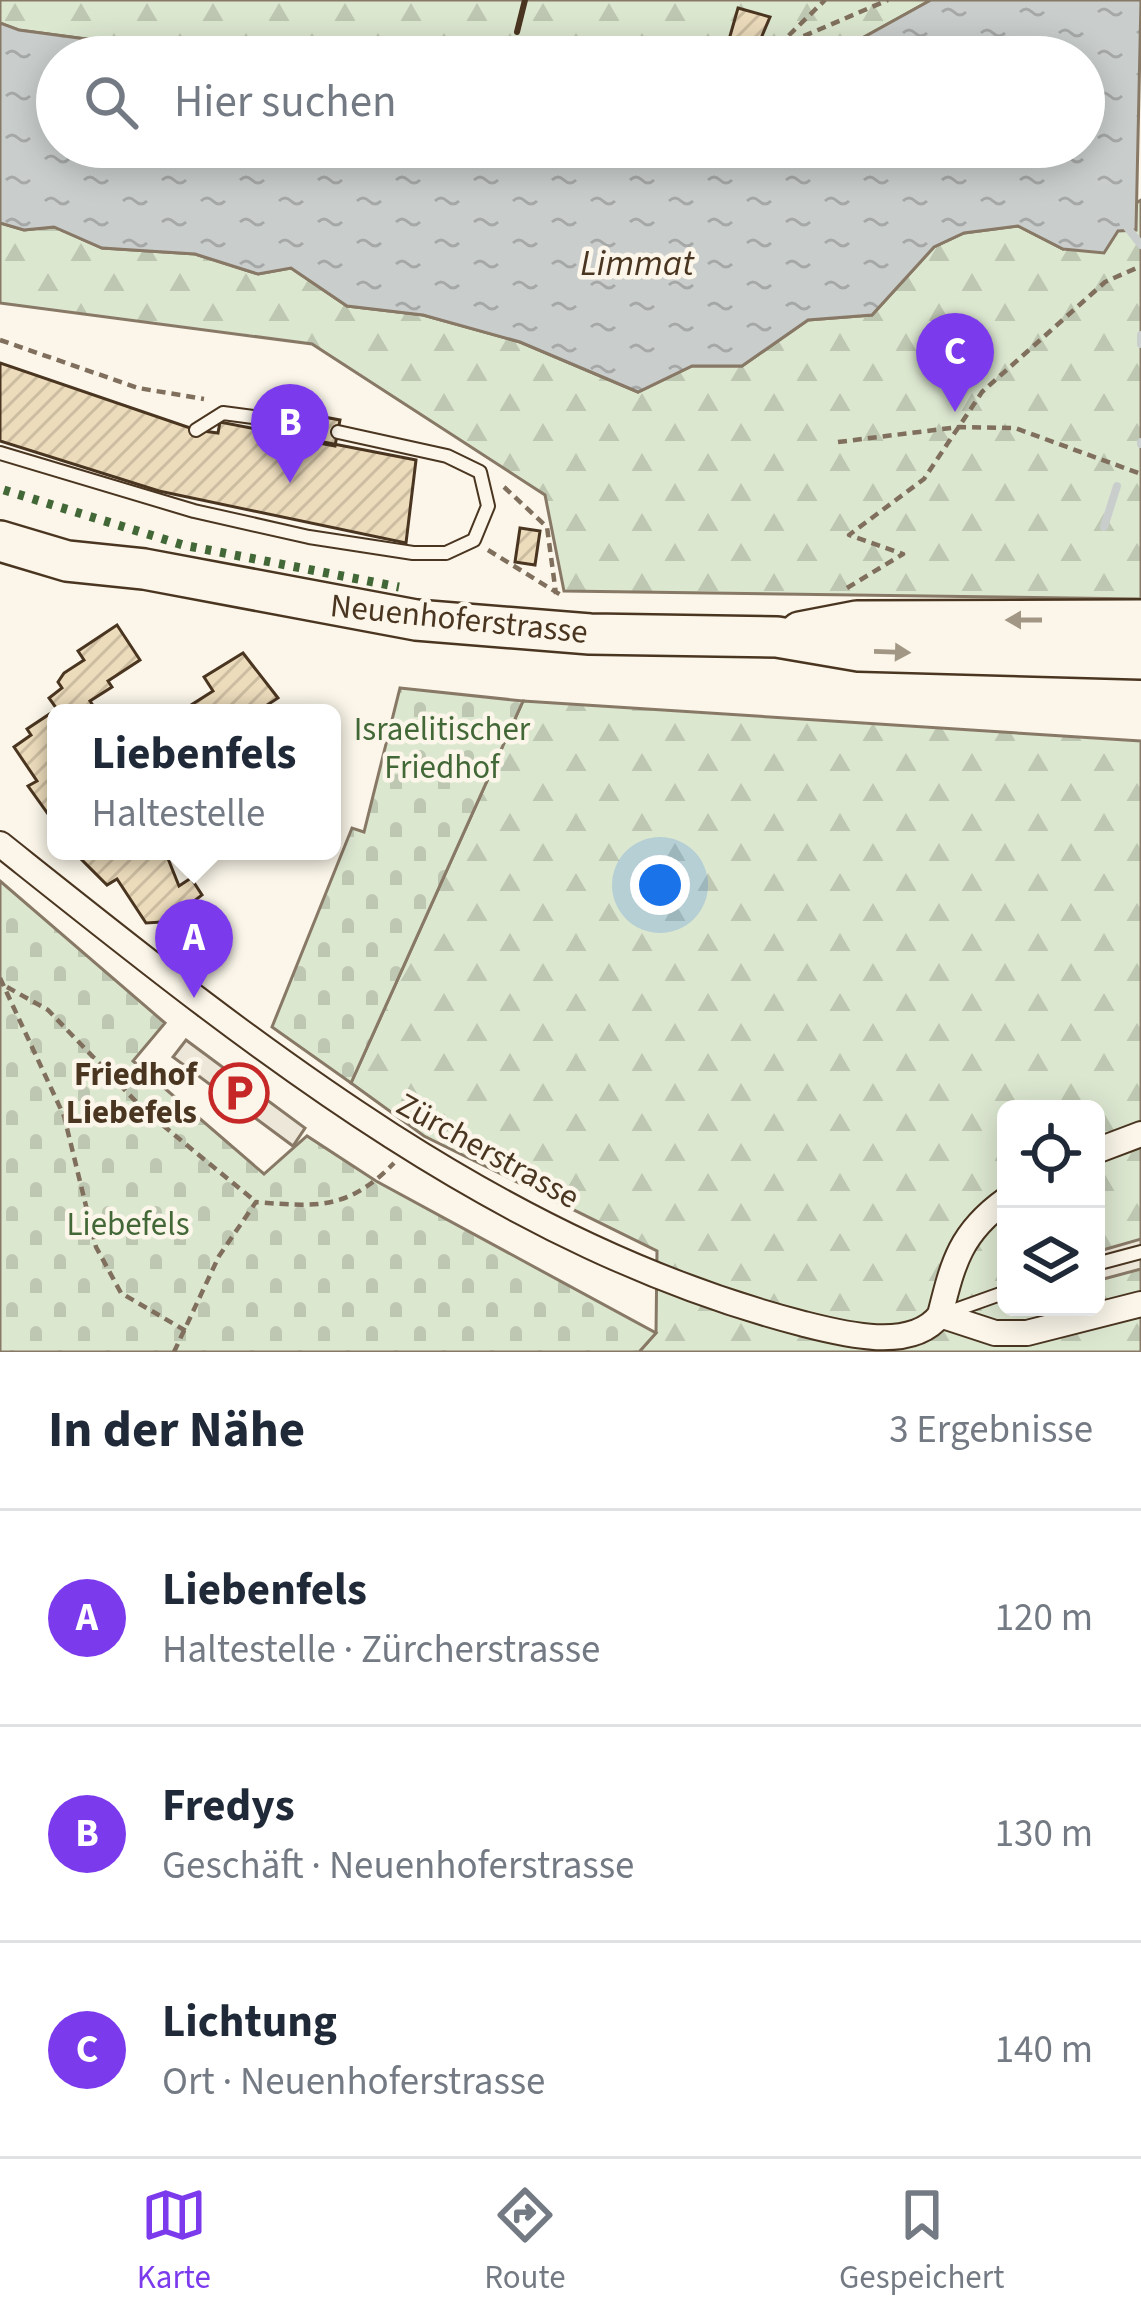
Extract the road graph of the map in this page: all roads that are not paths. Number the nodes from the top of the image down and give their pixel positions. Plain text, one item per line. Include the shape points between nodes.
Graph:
1 (268, 418) dead end
2 (196, 430) dead end
3 (338, 432) dead end
4 (0, 453) edge
5 (0, 516) edge
6 (0, 541) edge
7 (144, 569) junction
8 (1141, 620) edge
9 (777, 637) junction
10 (1141, 658) edge
11 (0, 844) edge
12 (1141, 1134) edge
13 (1105, 1148) edge
14 (997, 1207) edge
15 (1141, 1252) edge
16 (1105, 1262) edge
17 (997, 1295) edge
18 (1141, 1304) edge
19 (940, 1315) junction
20 (874, 1345) edge

1 - 2 lane via 224,413
3 - 4 lane via 447,456 480,472 488,506 474,540 446,553 413,553 309,537
5 - 7 main road, Neuenhoferstrasse
6 - 7 main road, Neuenhoferstrasse via 68,561
7 - 9 main road, Neuenhoferstrasse via 416,620
8 -> 9 main road, Neuenhoferstrasse via 857,621
9 -> 10 main road, Neuenhoferstrasse via 859,651
11 - 20 street, Zürcherstrasse via 181,988 406,1150 708,1295
12 - 13 street
14 - 19 street via 955,1252
15 - 16 lane
17 - 19 lane
18 - 19 street via 1027,1333 995,1333
19 - 20 street, Zürcherstrasse via 923,1331

